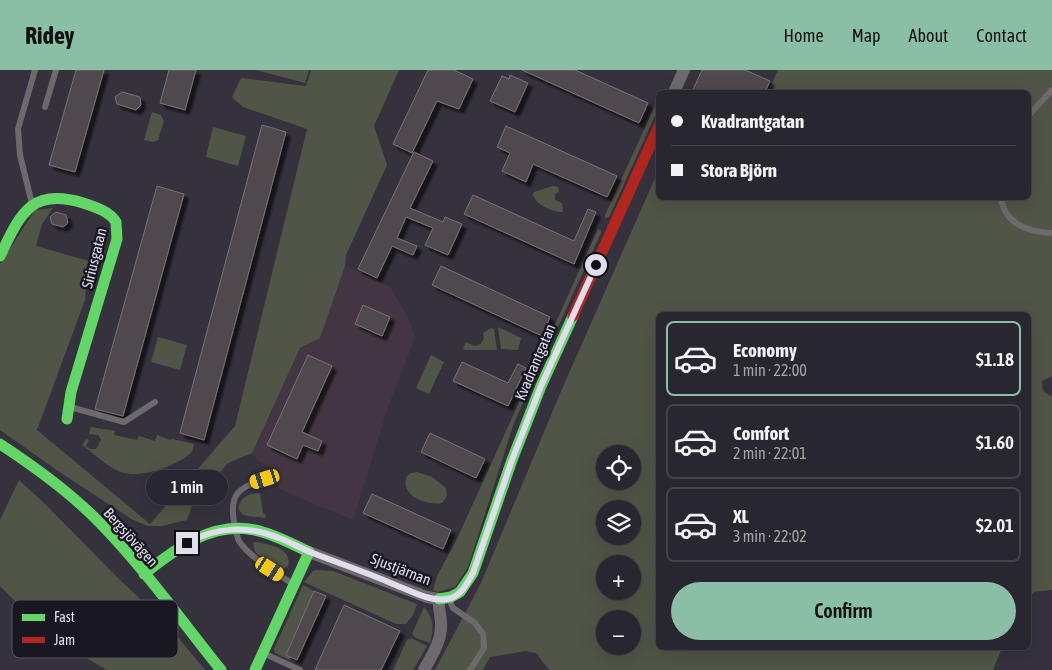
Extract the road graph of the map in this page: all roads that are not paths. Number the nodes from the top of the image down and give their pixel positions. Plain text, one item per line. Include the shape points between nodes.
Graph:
1 (35, 70) edge
2 (56, 70) edge
3 (684, 70) edge
4 (675, 90) edge
5 (1052, 90) edge
6 (45, 107) dead end
7 (1031, 113) edge
8 (656, 133) edge
9 (27, 156) dead end
10 (23, 168) junction
11 (1002, 200) edge
12 (32, 205) junction
13 (1052, 233) edge
14 (0, 256) edge
15 (155, 402) dead end
16 (69, 406) junction
17 (67, 419) dead end
18 (0, 444) edge
19 (265, 479) dead end
20 (236, 529) junction
21 (309, 552) junction
22 (144, 574) junction
23 (294, 585) junction
24 (444, 599) junction
25 (165, 600) edge
26 (178, 616) edge
27 (262, 653) junction
28 (221, 670) edge
29 (254, 670) edge
30 (300, 670) edge
31 (424, 670) edge
32 (470, 670) edge

1 - 10 lane via 18,129
2 - 6 lane
3 - 4 street
5 - 7 lane
8 - 24 street, Kvadrantgatan via 541,386 473,573 460,593
9 - 10 lane
10 - 12 lane
11 - 13 lane via 1008,218 1022,227
12 - 14 street
12 - 16 street, Siriusgatan via 60,200 94,206 113,215 118,229
15 - 16 lane via 124,422
16 - 17 street, Siriusgatan
18 - 22 street, Bergsjövägen via 51,480 98,522
19 - 20 lane via 236,494 232,508
20 - 21 street via 277,537
20 - 22 street via 198,537
20 - 23 lane via 238,540 247,550
21 - 23 street
21 - 24 street, Sjustjärnan via 427,597
22 - 25 street, Bergsjövägen
23 - 27 street
24 - 31 street, Sjustjärnan via 438,610 441,621 438,644
24 - 32 lane via 475,623 482,634 484,648
26 - 28 street, Bergsjövägen
27 - 29 street
27 - 30 lane

